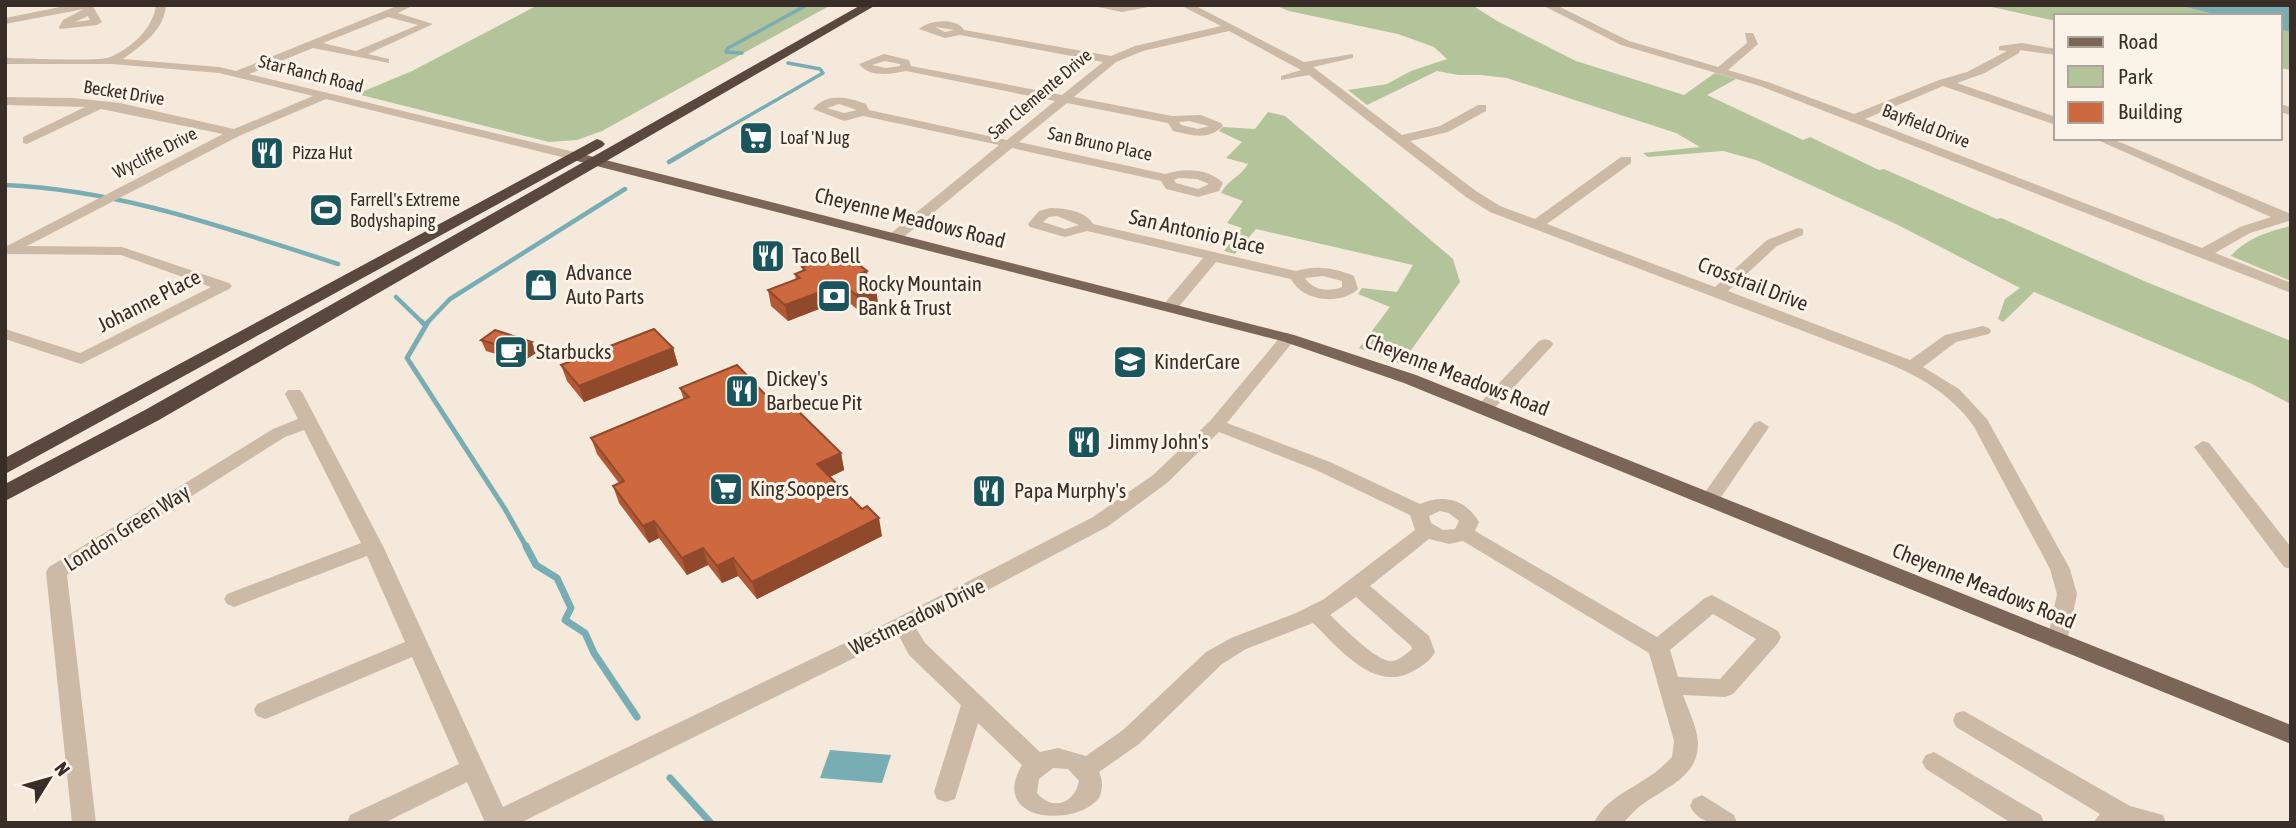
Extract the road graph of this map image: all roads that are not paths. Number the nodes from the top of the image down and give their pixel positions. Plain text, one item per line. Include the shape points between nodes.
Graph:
1 (161, 5) edge
2 (846, 5) edge
3 (870, 5) edge
4 (1093, 5) edge
5 (1154, 5) edge
6 (1185, 5) edge
7 (1547, 5) edge
8 (404, 6) edge
9 (88, 8) edge
10 (389, 14) junction
11 (5, 21) edge
12 (1232, 27) junction
13 (960, 32) dead end
14 (1749, 36) dead end
15 (316, 44) junction
16 (2054, 52) edge
17 (358, 54) junction
18 (1349, 56) dead end
19 (1112, 60) junction
20 (5, 61) edge
21 (113, 61) junction
22 (385, 61) dead end
23 (906, 68) dead end
24 (1307, 69) junction
25 (1720, 71) junction
26 (238, 74) junction
27 (1284, 78) dead end
28 (1943, 82) junction
29 (326, 95) junction
30 (1063, 99) junction
31 (5, 101) edge
32 (99, 105) junction
33 (1482, 108) dead end
34 (863, 112) dead end
35 (1853, 118) junction
36 (1172, 120) dead end
37 (2054, 120) edge
38 (235, 133) junction
39 (1400, 139) junction
40 (27, 140) dead end
41 (2104, 140) edge
42 (1010, 144) junction
43 (574, 156) junction
44 (1626, 160) dead end
45 (594, 161) junction
46 (1166, 178) dead end
47 (2287, 217) edge
48 (1536, 225) junction
49 (1087, 227) dead end
50 (1798, 232) dead end
51 (895, 237) junction
52 (7, 247) edge
53 (2203, 254) junction
54 (1212, 257) junction
55 (1297, 276) dead end
56 (2291, 288) edge
57 (1717, 293) junction
58 (1170, 307) junction
59 (1983, 331) dead end
60 (5, 334) edge
61 (1287, 338) junction
62 (1545, 344) dead end
63 (1912, 367) junction
64 (294, 394) dead end
65 (1485, 408) junction
66 (308, 422) junction
67 (1216, 425) junction
68 (1760, 427) dead end
69 (2203, 447) dead end
70 (5, 467) edge
71 (5, 494) edge
72 (1710, 499) junction
73 (1424, 522) junction
74 (1464, 533) junction
75 (373, 546) junction
76 (2291, 562) edge
77 (1357, 587) junction
78 (234, 599) dead end
79 (1315, 614) junction
80 (903, 625) junction
81 (2058, 640) junction
82 (419, 645) junction
83 (1658, 648) junction
84 (1669, 685) junction
85 (972, 705) junction
86 (265, 710) dead end
87 (1964, 720) dead end
88 (2291, 735) edge
89 (1934, 762) dead end
90 (1037, 765) junction
91 (473, 768) junction
92 (1085, 769) junction
93 (946, 792) dead end
94 (1702, 806) dead end
95 (1053, 819) edge
96 (2115, 819) edge
97 (496, 822) edge
98 (84, 823) edge
99 (359, 823) edge
100 (1606, 823) edge
101 (1725, 823) edge
102 (2032, 823) edge
103 (2154, 823) edge

1 - 21 street via 161,16 150,32
2 - 43 highway
3 - 45 highway
4 - 5 street via 1130,9
6 - 12 street, Crosstrail Drive
7 - 25 street, Bayfield Drive via 1625,43
8 - 10 street
9 - 11 street
10 - 15 street
10 - 17 street via 428,24
12 - 19 street, San Clemente Drive via 1139,48
12 - 24 street, Crosstrail Drive
13 - 19 street
14 - 25 street via 1753,44
15 - 17 street
15 - 26 street
16 - 28 street via 2015,45 2015,51 1995,63
17 - 22 street
18 - 24 street
19 - 30 street, San Clemente Drive
20 - 21 street, Star Ranch Road
21 - 26 street, Star Ranch Road
23 - 30 street
24 - 27 street
24 - 39 street, Crosstrail Drive
25 - 35 street, Bayfield Drive
26 - 29 street, Star Ranch Road
28 - 35 street
28 - 37 street
29 - 38 street, Wycliffe Drive
29 - 43 street, Star Ranch Road
30 - 36 street
30 - 42 street, San Clemente Drive
31 - 32 street, Becket Drive
32 - 38 street, Becket Drive
32 - 40 street
33 - 39 street via 1444,129
34 - 42 street, San Bruno Place
35 - 53 street, Bayfield Drive
38 - 52 street, Wycliffe Drive
39 - 48 street, Crosstrail Drive via 1483,202
41 - 47 street
42 - 46 street, San Bruno Place
42 - 51 street, San Clemente Drive
43 - 45 main road, Cheyenne Meadows Road
43 - 70 highway
44 - 48 street
45 - 51 main road, Cheyenne Meadows Road
45 - 71 highway via 152,415
47 - 53 street via 2245,230
48 - 57 street, Crosstrail Drive
49 - 54 street, San Antonio Place
50 - 57 street via 1772,243
51 - 58 main road, Cheyenne Meadows Road
52 - 60 street, Johanne Place via 122,251 224,286 81,359
53 - 56 street, Bayfield Drive
54 - 55 street, San Antonio Place
54 - 58 street
57 - 63 street, Crosstrail Drive
58 - 61 main road, Cheyenne Meadows Road
59 - 63 street via 1951,338
61 - 65 main road, Cheyenne Meadows Road
61 - 67 street, Westmeadow Drive
62 - 65 street
63 - 81 street, Crosstrail Drive via 1955,393 1974,413 2060,569 2067,594
64 - 66 street
65 - 72 main road, Cheyenne Meadows Road
66 - 75 street
66 - 98 street, London Green Way via 279,433 56,572
67 - 73 street via 1323,466
67 - 80 street, Westmeadow Drive via 1160,479 1100,522
68 - 72 street
69 - 76 street
72 - 81 main road, Cheyenne Meadows Road
73 - 74 street via 1450,537
73 - 74 street via 1438,504 1454,507 1466,516
73 - 77 street via 1408,544
74 - 83 street
75 - 78 street
75 - 82 street
77 - 79 street
77 - 79 street via 1421,642 1424,652 1391,671 1373,664
79 - 92 street via 1244,639 1215,657 1136,733
80 - 85 street via 917,649
80 - 97 street, Westmeadow Drive
81 - 88 main road, Cheyenne Meadows Road
82 - 86 street
82 - 91 street
83 - 84 street
83 - 84 street via 1712,603 1770,637 1725,688
84 - 100 street via 1686,741 1683,762 1633,797
85 - 90 street
85 - 93 street
87 - 96 street
89 - 102 street
90 - 92 street via 1062,758
90 - 95 street via 1026,777 1025,796
91 - 97 street
91 - 99 street
92 - 95 street via 1091,781 1087,799
94 - 101 street
96 - 103 street

